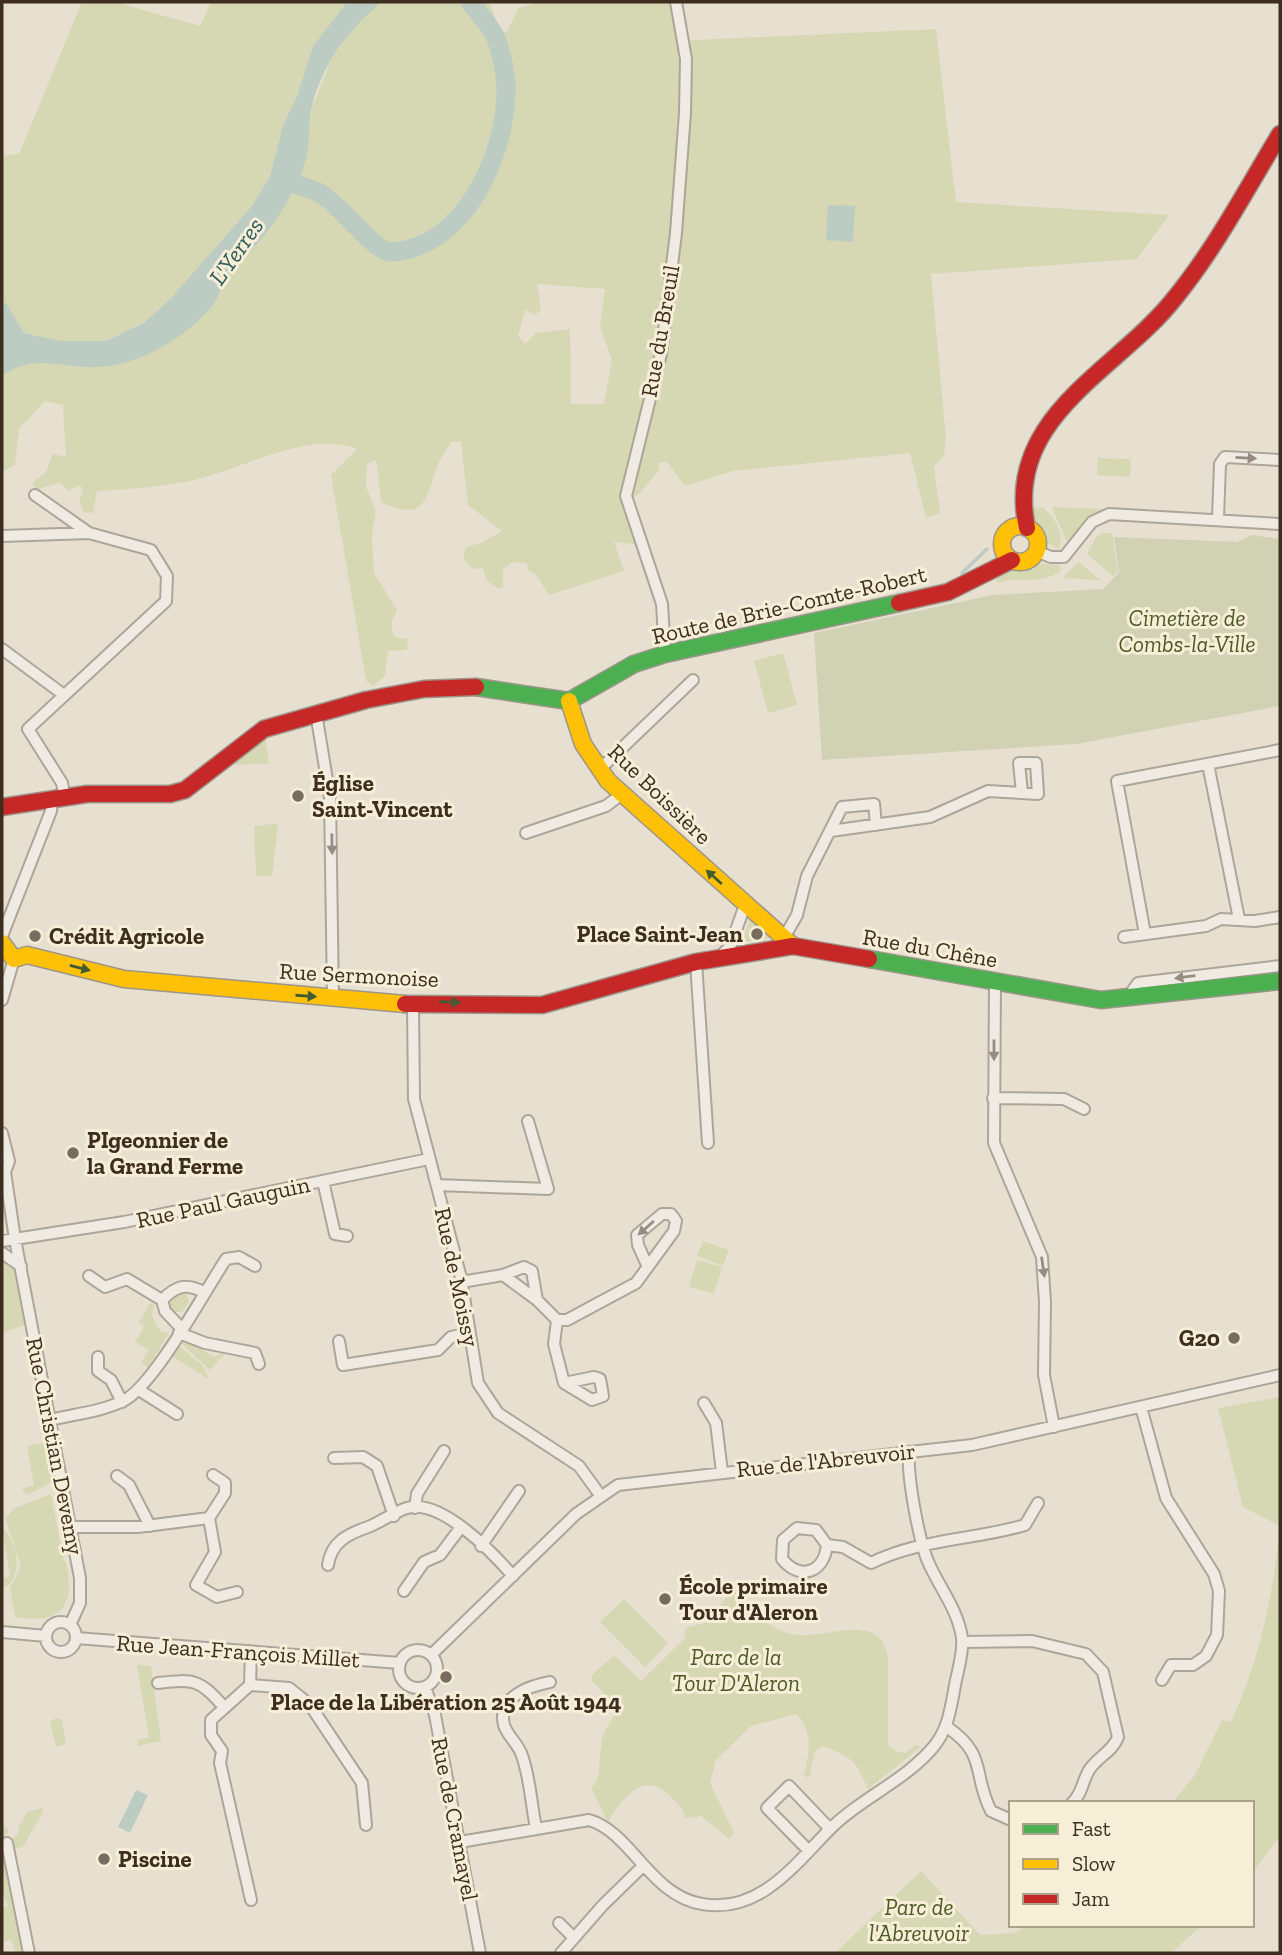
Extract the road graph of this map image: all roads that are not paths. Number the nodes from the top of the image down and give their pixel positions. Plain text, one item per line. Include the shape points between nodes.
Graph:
1 (676, 2) edge
2 (1280, 134) edge
3 (1280, 460) edge
4 (1025, 486) junction
5 (35, 495) dead end
6 (1217, 518) junction
7 (1280, 523) edge
8 (1027, 528) junction
9 (89, 533) junction
10 (2, 536) edge
11 (1007, 546) junction
12 (1036, 551) junction
13 (2, 649) edge
14 (665, 654) junction
15 (693, 680) dead end
16 (64, 695) junction
17 (569, 701) junction
18 (316, 713) junction
19 (1280, 750) edge
20 (1208, 764) junction
21 (599, 770) junction
22 (1022, 793) dead end
23 (622, 794) junction
24 (59, 799) junction
25 (2, 807) edge
26 (876, 825) junction
27 (831, 831) junction
28 (526, 833) dead end
29 (745, 905) junction
30 (1280, 917) edge
31 (1239, 919) junction
32 (1145, 934) junction
33 (2, 936) edge
34 (1124, 937) dead end
35 (789, 941) junction
36 (2, 943) edge
37 (719, 957) junction
38 (15, 959) junction
39 (696, 962) junction
40 (1280, 966) edge
41 (1280, 981) edge
42 (995, 982) junction
43 (333, 998) junction
44 (1133, 998) junction
45 (2, 1000) edge
46 (413, 1005) junction
47 (993, 1098) junction
48 (1084, 1109) dead end
49 (528, 1121) dead end
50 (2, 1133) edge
51 (708, 1143) dead end
52 (429, 1158) junction
53 (4, 1170) edge
54 (323, 1181) junction
55 (437, 1185) junction
56 (347, 1236) dead end
57 (15, 1239) junction
58 (2, 1241) edge
59 (2, 1253) edge
60 (647, 1265) junction
61 (20, 1266) junction
62 (255, 1266) dead end
63 (503, 1275) junction
64 (89, 1276) dead end
65 (461, 1282) junction
66 (204, 1293) junction
67 (163, 1300) junction
68 (537, 1300) junction
69 (557, 1320) junction
70 (180, 1331) junction
71 (470, 1333) junction
72 (339, 1341) dead end
73 (98, 1357) dead end
74 (258, 1364) dead end
75 (1280, 1375) edge
76 (564, 1383) dead end
77 (139, 1390) junction
78 (122, 1402) junction
79 (704, 1402) dead end
80 (1141, 1407) junction
81 (177, 1414) dead end
82 (50, 1420) junction
83 (1054, 1427) junction
84 (444, 1451) dead end
85 (909, 1452) junction
86 (334, 1458) dead end
87 (722, 1472) junction
88 (213, 1475) dead end
89 (117, 1476) dead end
90 (519, 1491) dead end
91 (600, 1495) junction
92 (1038, 1503) dead end
93 (415, 1508) junction
94 (394, 1516) junction
95 (209, 1518) junction
96 (150, 1526) junction
97 (71, 1527) junction
98 (461, 1527) junction
99 (827, 1545) junction
100 (922, 1545) junction
101 (481, 1546) junction
102 (328, 1565) dead end
103 (513, 1577) junction
104 (404, 1591) dead end
105 (237, 1592) dead end
106 (70, 1625) junction
107 (2, 1632) edge
108 (47, 1636) junction
109 (76, 1638) junction
110 (962, 1642) junction
111 (251, 1652) junction
112 (431, 1656) junction
113 (400, 1663) junction
114 (1161, 1680) dead end
115 (550, 1682) dead end
116 (158, 1683) dead end
117 (250, 1685) junction
118 (425, 1687) junction
119 (224, 1707) junction
120 (947, 1727) junction
121 (1074, 1801) edge
122 (1009, 1820) edge
123 (366, 1825) dead end
124 (536, 1828) junction
125 (831, 1829) junction
126 (460, 1842) junction
127 (7, 1843) dead end
128 (809, 1851) junction
129 (643, 1866) junction
130 (251, 1900) dead end
131 (559, 1923) dead end
132 (574, 1938) junction
133 (29, 1953) edge
134 (480, 1953) edge
135 (561, 1953) edge

1 - 14 street, Rue du Breuil via 686,59 676,233 661,354 626,496 662,604
2 - 4 main road via 1172,303 1147,331 1073,391 1045,426
6 -> 3 street via 1220,464 1225,457
4 - 8 main road
4 - 11 main road
5 - 9 street
6 - 7 street
6 - 12 street via 1109,514 1092,522 1064,557
8 - 11 main road via 1014,527
8 - 12 main road via 1037,539
9 - 10 street
9 - 16 street via 151,550 167,576 166,601
11 - 12 main road via 1026,560
11 - 14 main road, Route de Brie-Comte-Robert via 982,573 948,592
13 - 16 street
14 - 17 main road, Route de Brie-Comte-Robert via 634,664
15 - 21 street
16 - 24 street via 28,729 62,783
17 - 18 main road via 472,686 424,689
17 - 21 main road, Rue Boissière via 575,729
18 - 24 main road via 264,729 185,790
18 -> 43 street via 328,775
19 - 20 street
20 - 31 street
20 - 32 street via 1117,781
21 - 23 main road, Rue Boissière
22 - 26 street via 988,791 930,817
23 - 28 street via 606,806
29 -> 23 main road, Rue Boissière
24 - 25 main road
24 - 33 street
26 - 27 street
26 - 27 street via 874,804 842,807
27 - 35 street via 807,876
29 - 35 main road, Rue Boissière
29 - 37 street via 730,947
30 - 31 street
31 - 32 street
32 - 34 street
35 - 37 main road, Rue du Chêne
35 - 42 main road, Rue du Chêne
36 - 38 main road
37 - 39 main road, Rue Sermonoise
38 -> 43 main road, Rue Sermonoise via 27,955 124,979
38 - 45 street
46 -> 39 main road, Rue Sermonoise via 542,1005
39 - 51 street
40 -> 44 street via 1138,983
41 - 44 main road, Rue du Chêne
42 - 44 main road, Rue du Chêne via 1101,1000
42 -> 47 street
43 - 46 main road, Rue Sermonoise
46 - 52 street, Rue de Moissy via 414,1099
47 - 48 street via 1064,1099
47 -> 83 street via 994,1143 1042,1257 1044,1375
49 - 55 street via 548,1189
50 - 53 street, Rue Christian Devemy via 9,1161
52 - 54 street, Rue Paul Gauguin
52 - 55 street, Rue de Moissy
53 - 57 street, Rue Christian Devemy
54 - 56 street via 335,1234
54 - 57 street, Rue Paul Gauguin
55 - 65 street, Rue de Moissy
57 - 58 street, Rue Paul Gauguin
57 - 61 street, Rue Christian Devemy
59 - 61 street
60 -> 60 street via 674,1231 676,1221 671,1214 662,1214 637,1236
60 - 69 street via 636,1283 567,1320
61 - 82 street, Rue Christian Devemy
62 - 66 street via 239,1257 226,1259
63 - 65 street
63 - 68 street
63 - 68 street via 524,1267 533,1271
64 - 67 street via 105,1287 127,1279
65 - 71 street, Rue de Moissy
66 - 67 street via 189,1285 174,1287
66 - 70 street
67 - 70 street via 165,1311
68 - 69 street
69 - 76 street via 554,1344
70 - 74 street via 205,1343 255,1353
70 - 77 street
71 - 72 street via 451,1337 438,1350 342,1365
71 - 91 street, Rue de Moissy via 485,1398 505,1418 579,1466
73 - 78 street via 98,1371 111,1380
75 - 80 street, Rue de l'Abreuvoir
77 - 78 street
77 - 81 street
78 - 82 street
79 - 87 street via 716,1423
80 - 83 street, Rue de l'Abreuvoir
80 - 114 street via 1166,1498 1214,1574 1220,1600 1217,1635 1206,1656 1192,1665 1171,1665
82 - 97 street, Rue Christian Devemy
83 - 85 street, Rue de l'Abreuvoir via 972,1445
84 - 93 street via 417,1494
85 - 87 street, Rue de l'Abreuvoir
85 - 100 street
86 - 94 street via 363,1457 377,1466
87 - 91 street, Rue de l'Abreuvoir via 636,1481
88 - 95 street via 225,1483 225,1493
89 - 96 street via 129,1485
90 - 101 street
91 - 103 street, Rue de l'Abreuvoir
92 - 100 street via 1025,1525
93 - 94 street
93 - 98 street via 434,1510
94 - 102 street via 343,1536
95 - 96 street
95 - 105 street via 215,1552 196,1585 217,1597
96 - 97 street
97 - 106 street, Rue Christian Devemy via 80,1602
98 - 101 street
98 - 104 street via 440,1555 424,1562
99 - 99 street via 816,1530 797,1528 783,1540 782,1559 791,1569 804,1573 817,1569 825,1559
99 - 100 street via 843,1547 871,1563
100 - 110 street via 957,1615
101 - 103 street
103 - 112 street, Rue de l'Abreuvoir
106 - 108 street via 57,1623
106 - 109 street
107 - 108 street
108 - 109 street via 52,1648 61,1652 70,1650
109 - 111 street, Rue Jean-François Millet
110 - 120 street
110 - 121 street via 1024,1640 1056,1645 1086,1654 1101,1668 1118,1737 1088,1771
111 - 113 street, Rue Jean-François Millet
111 - 117 street
112 - 113 street via 413,1650
112 - 118 street via 437,1673
113 - 118 street via 400,1675 407,1685
115 - 124 street via 527,1687 508,1703 503,1714 505,1727 521,1753
116 - 119 street via 188,1680 204,1684
117 - 119 street
117 - 123 street via 289,1688 310,1704 362,1783
118 - 126 street, Rue de Cramayel via 435,1715
119 - 130 street via 211,1720 211,1735 222,1751 220,1763
120 - 122 street via 974,1752 991,1811
120 - 125 street via 903,1774 860,1801
124 - 126 street
124 - 129 street via 594,1822
125 - 128 street
125 - 128 street via 789,1786 767,1808
126 - 134 street, Rue de Cramayel
127 - 133 street
128 - 129 street via 763,1893 729,1906 676,1897
129 - 132 street
131 - 132 street
132 - 135 street

